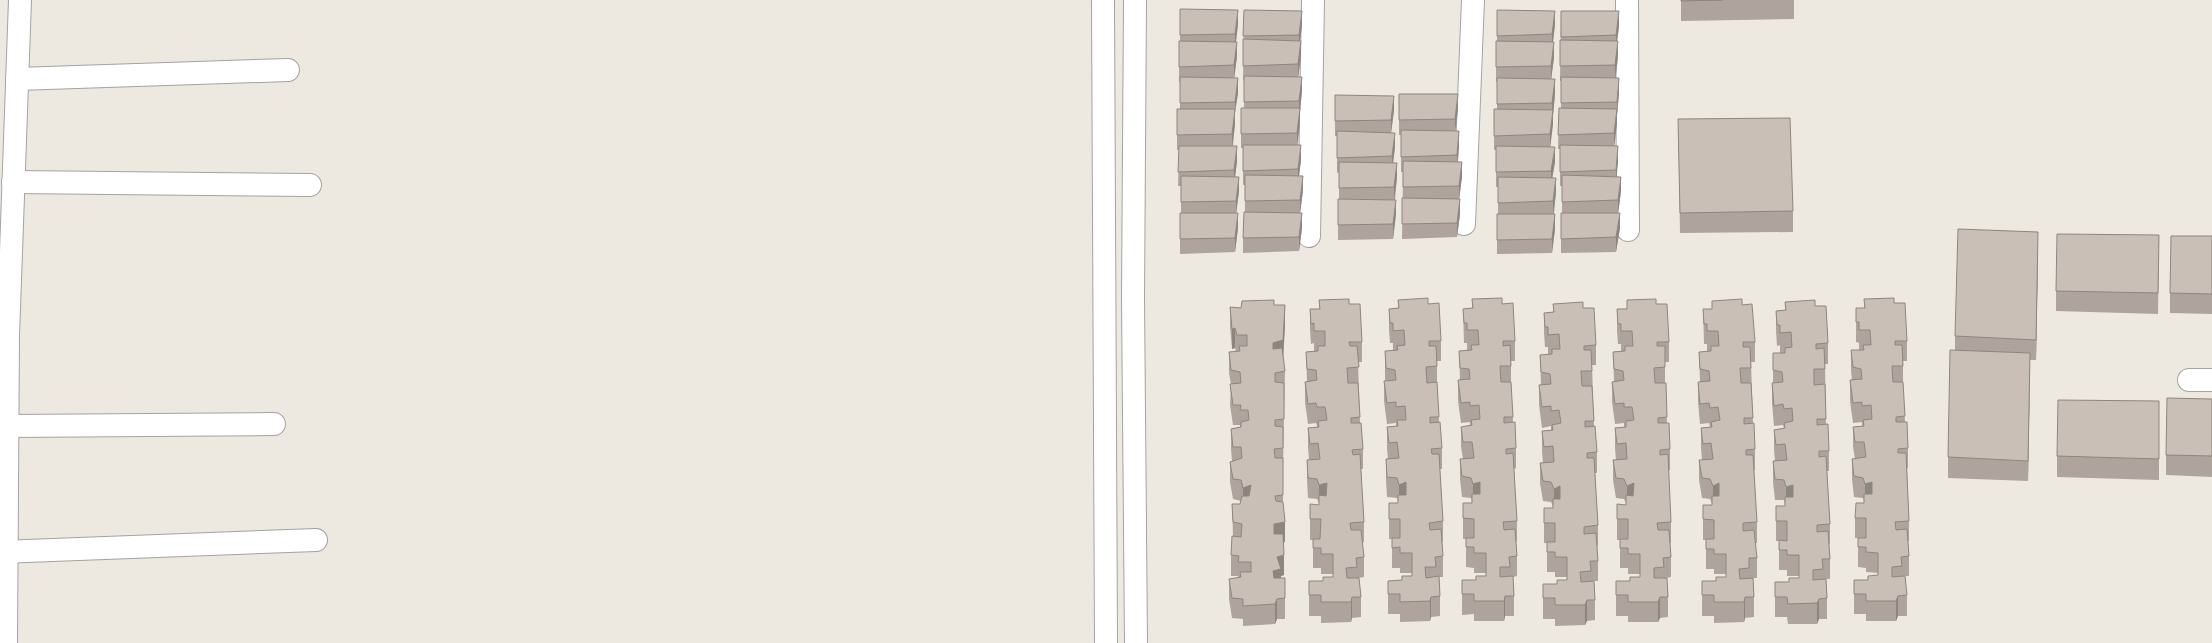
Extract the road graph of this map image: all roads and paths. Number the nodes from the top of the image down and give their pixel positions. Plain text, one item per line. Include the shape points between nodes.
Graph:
1 (20, 0) edge
2 (1103, 0) edge
3 (1135, 0) edge
4 (1313, 0) edge
5 (1474, 0) edge
6 (1627, 0) edge
7 (288, 70) dead end
8 (17, 79) junction
9 (8, 104) edge
10 (13, 182) junction
11 (310, 185) dead end
12 (6, 218) edge
13 (1464, 224) dead end
14 (1628, 230) dead end
15 (1309, 236) dead end
16 (2189, 380) dead end
17 (2212, 380) edge
18 (274, 424) dead end
19 (7, 426) junction
20 (4, 449) edge
21 (316, 540) dead end
22 (4, 552) edge
23 (6, 643) edge
24 (1106, 643) edge
25 (1136, 643) edge

1 - 8 street
2 - 24 street
3 - 25 street via 1133,306
4 - 15 street
5 - 13 street
6 - 14 street
7 - 8 street
8 - 9 street
9 - 10 street
10 - 11 street
10 - 12 street
12 - 19 street
16 - 17 street
18 - 19 street
19 - 20 street
20 - 22 street
21 - 22 street
22 - 23 street

